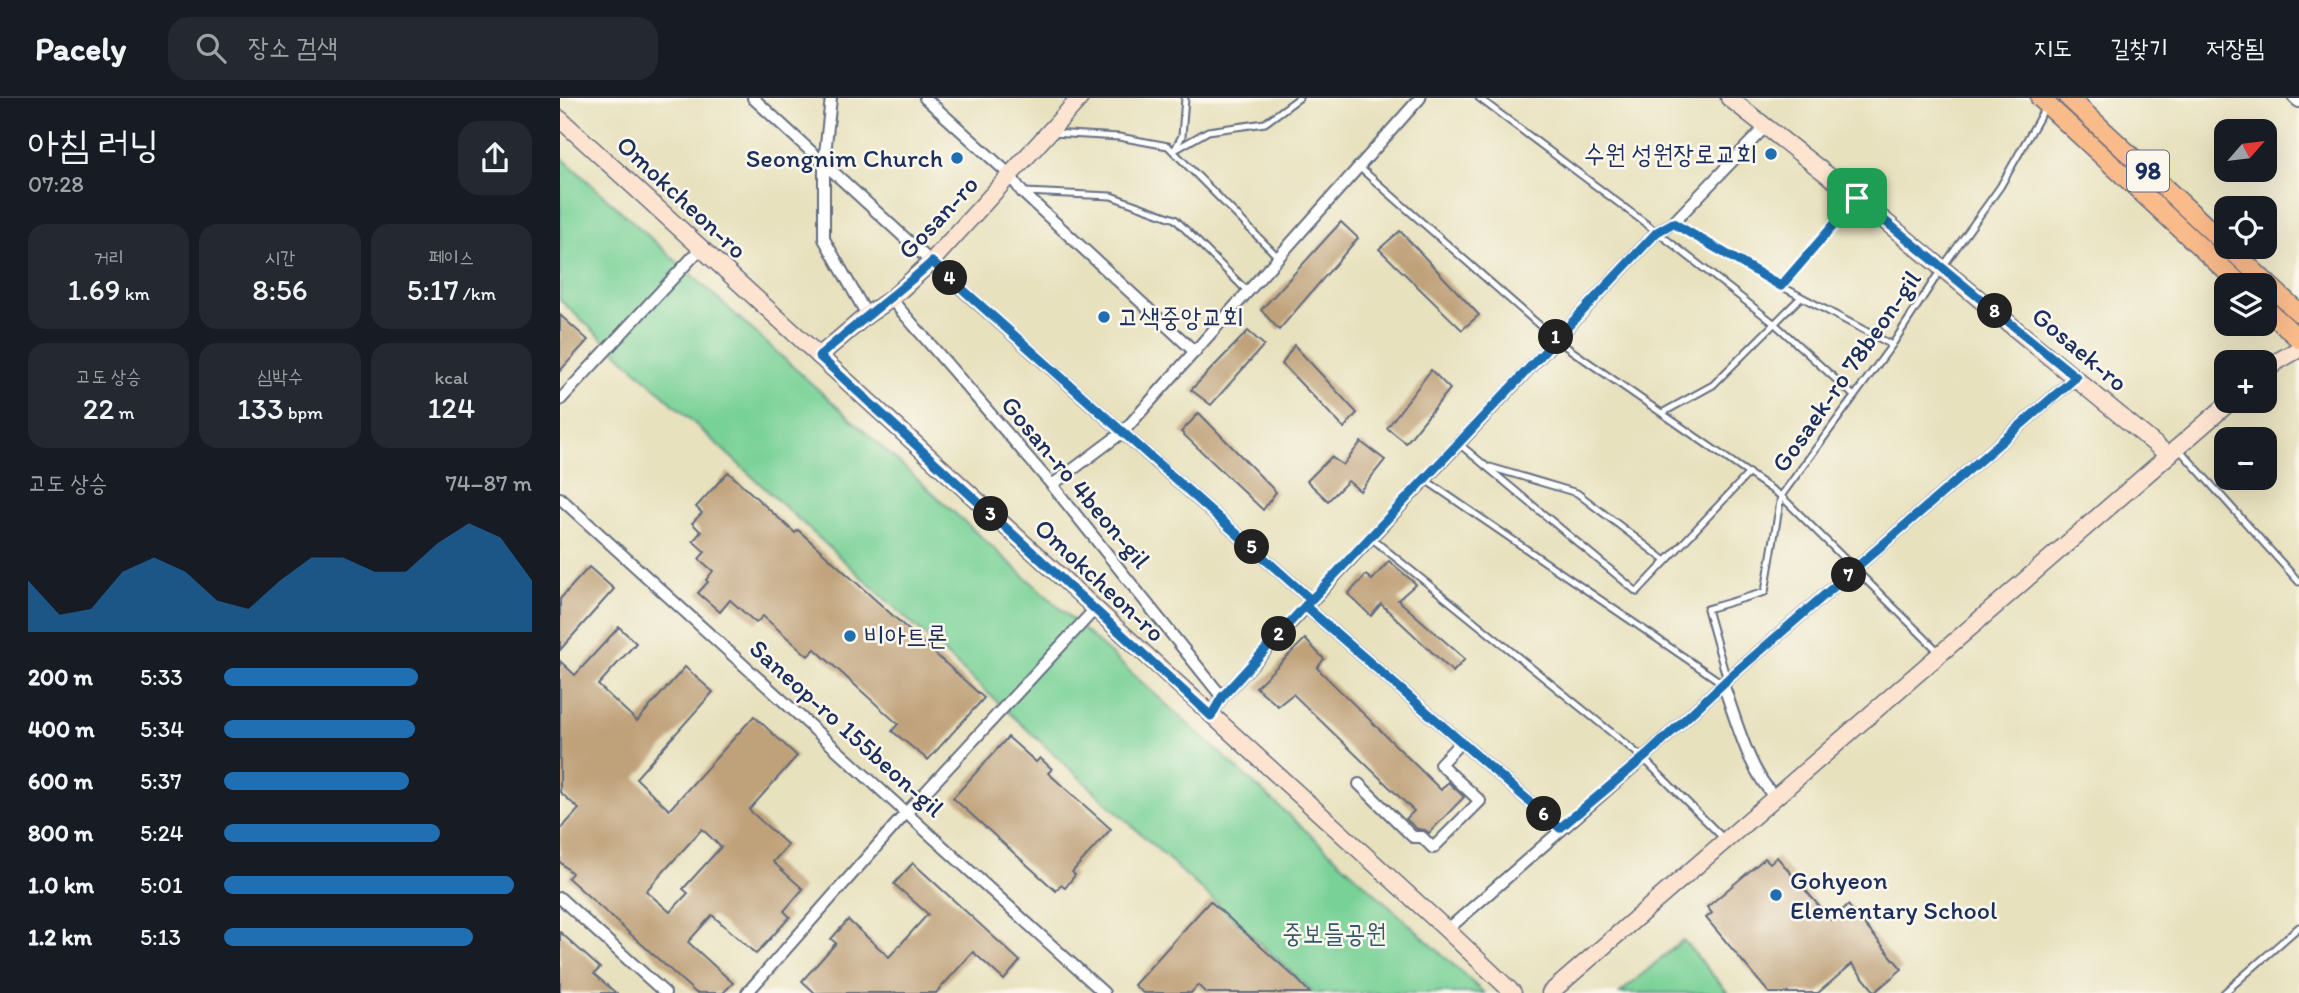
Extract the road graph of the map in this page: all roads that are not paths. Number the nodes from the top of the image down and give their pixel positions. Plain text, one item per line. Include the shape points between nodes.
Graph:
1 (753, 98) edge
2 (831, 98) edge
3 (925, 98) edge
4 (1080, 98) edge
5 (1185, 98) edge
6 (1299, 98) edge
7 (1419, 98) edge
8 (1479, 98) edge
9 (1729, 98) edge
10 (2069, 98) edge
11 (2294, 98) edge
12 (2045, 100) edge
13 (2299, 102) edge
14 (560, 118) edge
15 (1765, 127) junction
16 (1048, 132) junction
17 (1173, 151) junction
18 (824, 163) junction
19 (1359, 167) junction
20 (1010, 176) junction
21 (1021, 192) junction
22 (1857, 198) junction
23 (1673, 223) junction
24 (1657, 232) junction
25 (2214, 234) edge
26 (701, 248) junction
27 (1278, 258) junction
28 (2241, 259) edge
29 (932, 262) junction
30 (1942, 268) junction
31 (2228, 273) edge
32 (1781, 286) junction
33 (1248, 292) junction
34 (1801, 297) junction
35 (891, 299) junction
36 (2299, 313) edge
37 (867, 315) junction
38 (2277, 319) edge
39 (1775, 324) junction
40 (1555, 339) junction
41 (2299, 339) edge
42 (1892, 345) junction
43 (2299, 349) edge
44 (1195, 352) junction
45 (819, 356) junction
46 (2277, 362) edge
47 (2076, 377) junction
48 (1854, 396) junction
49 (560, 400) edge
50 (1661, 413) junction
51 (2217, 413) edge
52 (1123, 432) junction
53 (1458, 442) junction
54 (2173, 451) junction
55 (1487, 466) junction
56 (1749, 473) junction
57 (1424, 479) junction
58 (1052, 485) junction
59 (1782, 496) junction
60 (560, 498) edge
61 (1370, 537) junction
62 (1666, 561) junction
63 (1856, 569) junction
64 (2299, 582) edge
65 (1308, 603) junction
66 (1095, 609) junction
67 (1940, 653) junction
68 (1725, 682) junction
69 (1222, 697) junction
70 (1211, 716) junction
71 (1461, 742) junction
72 (1643, 758) junction
73 (1359, 784) dead end
74 (1776, 798) junction
75 (906, 813) junction
76 (1560, 828) junction
77 (1726, 842) junction
78 (560, 898) edge
79 (2299, 927) edge
80 (1447, 930) junction
81 (665, 993) edge
82 (747, 993) edge
83 (1104, 993) edge
84 (1513, 993) edge
85 (1550, 993) edge
86 (2224, 993) edge

1 - 18 street
2 - 18 street
3 - 20 street
4 - 16 street, Gosan-ro
5 - 17 lane via 1182,135
6 - 17 lane via 1265,123 1208,131
7 - 19 street
8 - 24 lane
9 - 15 street, Gosaek-ro
10 - 25 main road, 98
11 - 13 street
12 - 30 lane, Gosaek-ro 78beon-gil via 2000,187
12 - 31 main road
14 - 26 street, Omokcheon-ro
15 - 22 street, Gosaek-ro
15 - 23 street
16 - 17 lane via 1119,136
16 - 20 street, Gosan-ro
17 - 27 lane
18 - 29 street
18 - 37 street via 824,239
19 - 27 street
19 - 40 lane
20 - 21 street
20 - 29 street, Gosan-ro
21 - 33 lane via 1111,196 1175,219
21 - 44 street
22 - 30 street, Gosaek-ro
22 - 32 lane
23 - 24 street
23 - 32 lane
24 - 39 lane
24 - 40 street
26 - 45 street, Omokcheon-ro
26 - 49 street
27 - 33 street
28 - 36 main road, 98
29 - 35 street, Gosan-ro
29 - 52 street
30 - 42 lane, Gosaek-ro 78beon-gil
30 - 47 street, Gosaek-ro
32 - 34 lane
33 - 44 street
34 - 39 lane
34 - 42 lane
35 - 37 street, Gosan-ro
35 - 58 street, Gosan-ro 4beon-gil
37 - 45 street, Gosan-ro
38 - 41 main road
39 - 48 lane
39 - 50 lane via 1713,385
40 - 50 lane
40 - 53 street
42 - 48 lane, Gosaek-ro 78beon-gil
43 - 46 street
44 - 52 street
45 - 66 street, Omokcheon-ro
47 - 54 street, Gosaek-ro
47 - 63 street
48 - 59 lane, Gosaek-ro 78beon-gil
50 - 56 lane
51 - 54 street
52 - 58 street
52 - 65 street
53 - 55 lane
53 - 57 street
54 - 64 lane
54 - 67 street
55 - 62 lane via 1577,493
55 - 62 lane via 1637,592
56 - 59 lane
56 - 62 lane
57 - 61 street
57 - 68 lane
58 - 69 street, Gosan-ro 4beon-gil
59 - 63 lane
59 - 68 lane via 1765,592 1707,609
60 - 75 street, Saneop-ro 155beon-gil
61 - 65 street
61 - 72 lane
63 - 67 lane
63 - 68 street
65 - 69 street
65 - 71 street
66 - 70 street, Omokcheon-ro
66 - 75 street
67 - 74 street
68 - 72 street
68 - 74 street via 1758,772
69 - 70 street
70 - 80 street, Omokcheon-ro
71 - 73 street via 1440,764 1480,802 1439,849 1422,836 1413,836
71 - 76 street
72 - 76 street
72 - 77 lane
74 - 77 street
75 - 82 street
75 - 83 street, Saneop-ro 155beon-gil
76 - 80 street
77 - 85 street
78 - 81 street
79 - 86 lane
80 - 84 street, Omokcheon-ro

